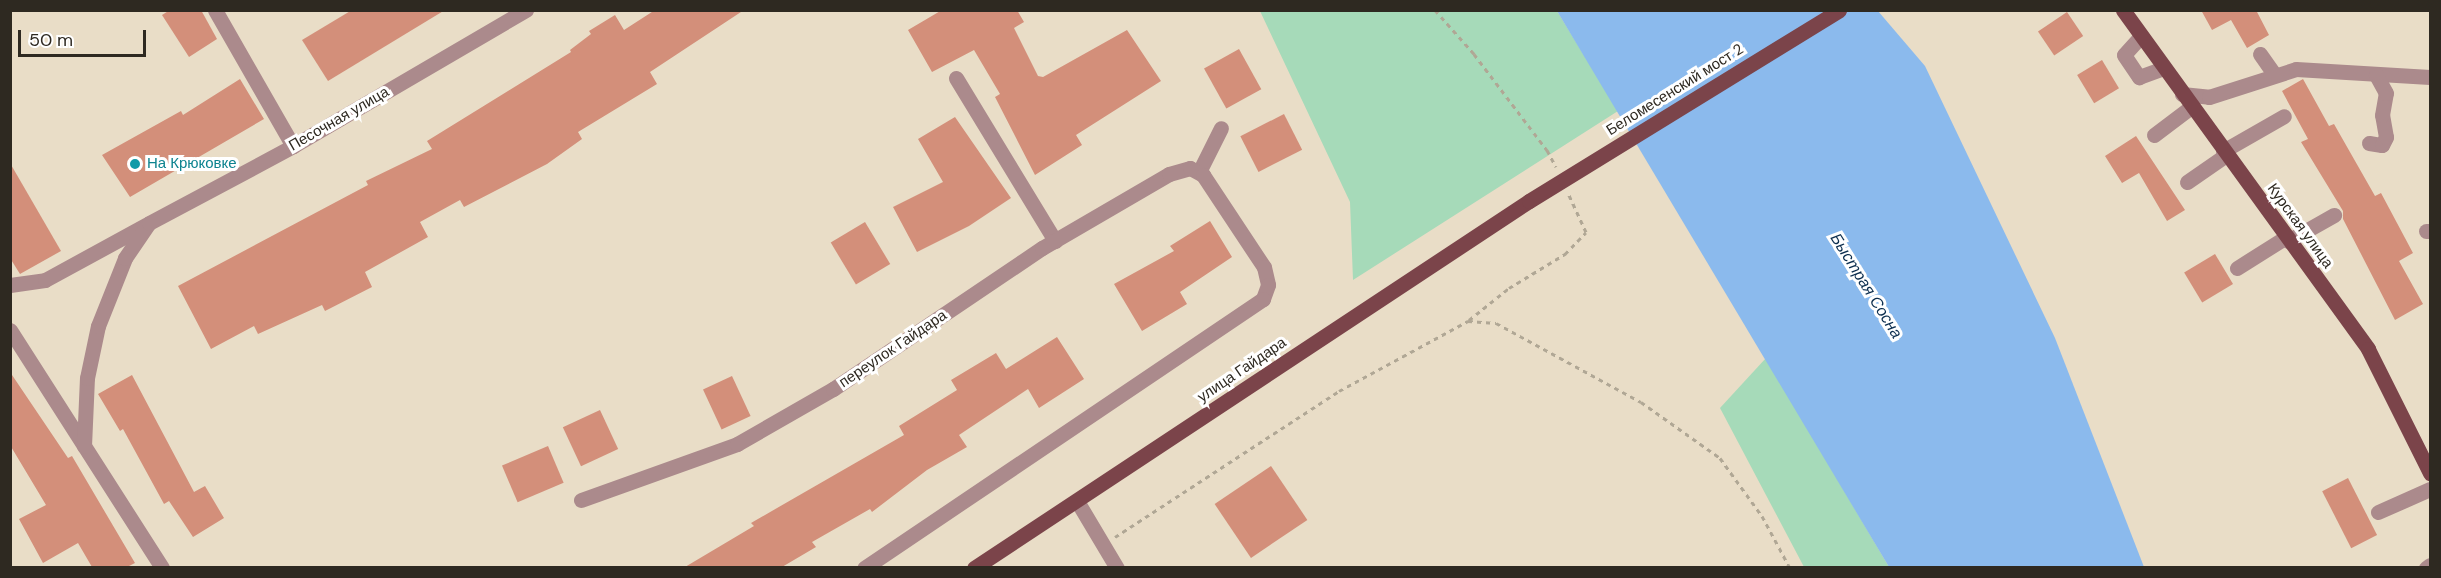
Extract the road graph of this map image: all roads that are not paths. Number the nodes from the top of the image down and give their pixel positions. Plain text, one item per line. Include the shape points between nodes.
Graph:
1 (215, 10) edge
2 (526, 10) edge
3 (1839, 10) edge
4 (2123, 10) edge
5 (2141, 36) junction
6 (2260, 54) dead end
7 (2164, 68) junction
8 (2274, 74) junction
9 (2376, 75) junction
10 (2430, 77) edge
11 (956, 78) dead end
12 (2182, 94) junction
13 (2191, 107) junction
14 (2284, 116) dead end
15 (1221, 128) dead end
16 (2154, 135) dead end
17 (2369, 143) dead end
18 (292, 146) junction
19 (2225, 153) junction
20 (1194, 170) junction
21 (2187, 182) dead end
22 (1529, 201) joint
23 (2334, 215) dead end
24 (149, 223) junction
25 (2287, 239) junction
26 (1055, 241) junction
27 (2236, 268) dead end
28 (10, 285) edge
29 (10, 330) edge
30 (84, 446) junction
31 (2430, 473) edge
32 (2430, 489) edge
33 (581, 501) dead end
34 (1077, 501) junction
35 (2378, 512) dead end
36 (2430, 565) edge
37 (162, 567) edge
38 (864, 567) edge
39 (974, 567) edge
40 (1117, 567) edge
41 (2426, 567) edge

1 - 18 street
2 - 18 street, Песочная улица
3 - 22 main road, Беломесенский мост 2, bridge
4 - 5 main road, Курская улица
5 - 7 main road, Курская улица
5 - 7 street via 2124,55 2139,77
6 - 8 street
7 - 12 main road, Курская улица
8 - 9 street via 2296,69 2335,69
8 - 12 street via 2209,97
9 - 10 street
9 - 17 street via 2386,93 2382,115 2386,137 2382,145
11 - 26 street
12 - 13 main road, Курская улица
13 - 16 street
13 - 19 main road, Курская улица
14 - 19 street
15 - 20 street
18 - 24 street, Песочная улица
19 - 21 street
19 - 25 main road, Курская улица
20 - 26 street, переулок Гайдара via 1169,174
20 - 38 street via 1264,267 1268,285 1263,299
22 - 34 main road, улица Гайдара
23 - 25 street
24 - 28 street, Песочная улица via 45,280
24 - 30 street, Песочная улица via 125,258 98,326 87,378
25 - 27 street
25 - 31 main road, Курская улица via 2368,349
26 - 33 street, переулок Гайдара via 833,388 736,444
29 - 30 street
30 - 37 street
32 - 35 street
34 - 39 main road, улица Гайдара
34 - 40 street
36 - 41 street

